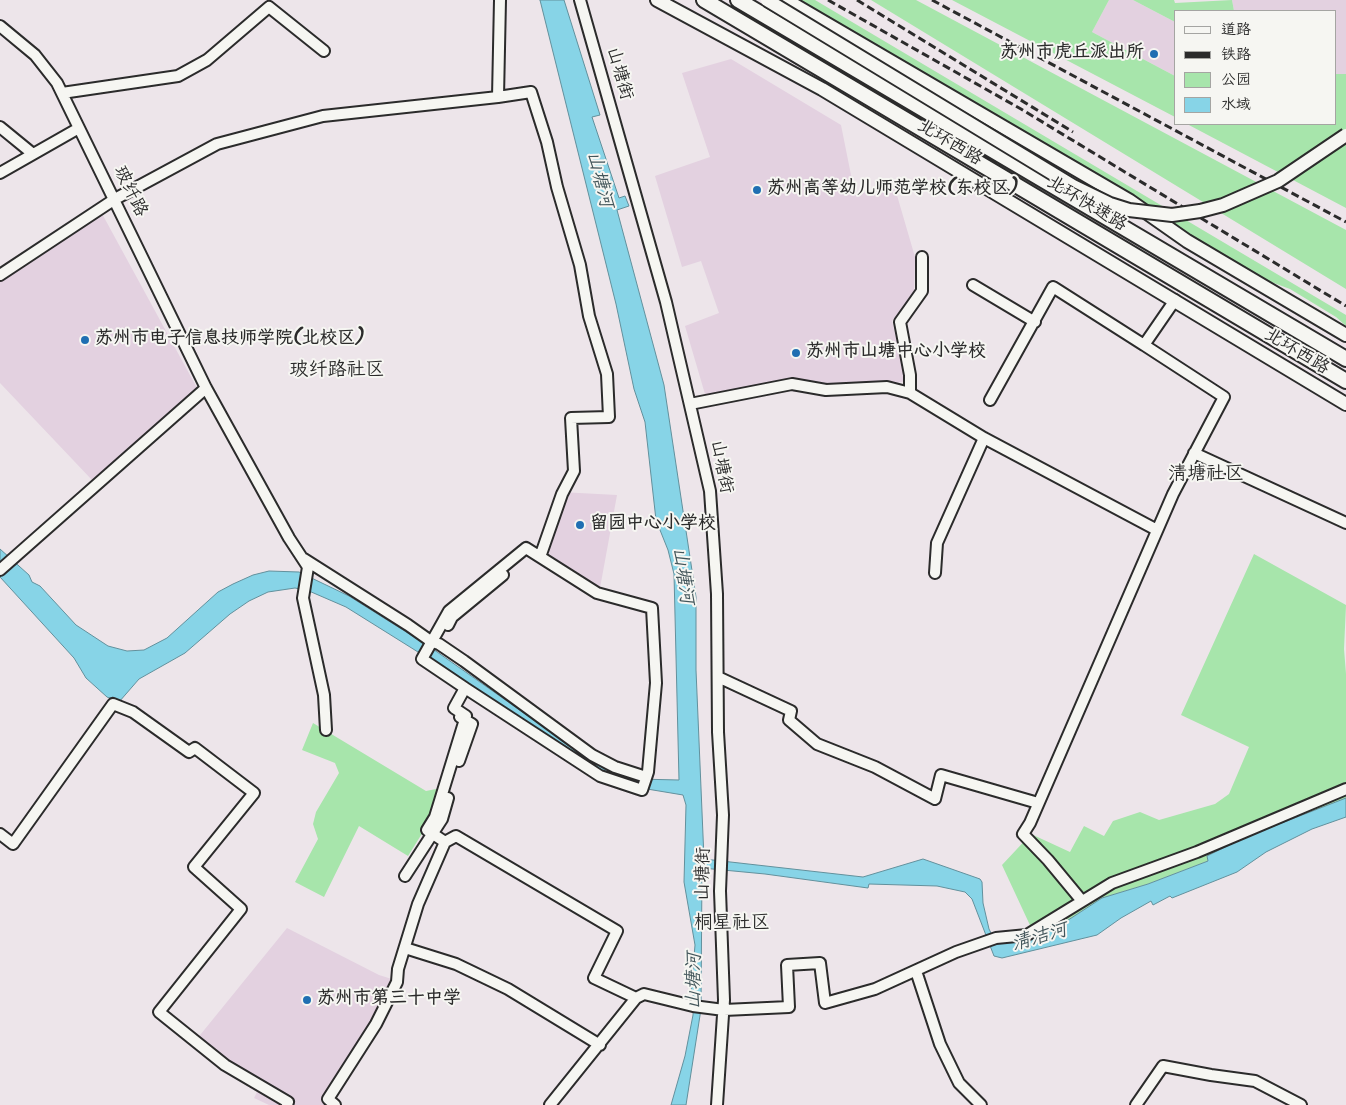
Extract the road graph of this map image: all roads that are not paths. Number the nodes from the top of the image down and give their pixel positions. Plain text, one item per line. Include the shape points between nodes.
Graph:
1 (500, 0) edge
2 (580, 0) edge
3 (657, 0) edge
4 (691, 0) edge
5 (704, 0) edge
6 (738, 0) edge
7 (767, 0) edge
8 (786, 0) edge
9 (0, 26) edge
10 (749, 26) junction
11 (324, 52) dead end
12 (62, 93) junction
13 (498, 97) junction
14 (0, 127) edge
15 (80, 128) junction
16 (1346, 135) edge
17 (33, 154) junction
18 (0, 173) edge
19 (114, 199) junction
20 (922, 257) dead end
21 (0, 275) edge
22 (973, 285) dead end
23 (1175, 300) junction
24 (1035, 322) junction
25 (1346, 334) edge
26 (1144, 345) junction
27 (1343, 357) edge
28 (1346, 381) edge
29 (206, 388) junction
30 (910, 394) junction
31 (990, 400) dead end
32 (690, 404) junction
33 (1346, 404) edge
34 (984, 438) junction
35 (1194, 453) junction
36 (1346, 523) edge
37 (1157, 530) junction
38 (524, 552) dead end
39 (540, 557) junction
40 (306, 563) junction
41 (0, 570) edge
42 (934, 574) dead end
43 (434, 644) junction
44 (718, 677) junction
45 (465, 692) junction
46 (326, 730) dead end
47 (646, 777) junction
48 (1346, 789) edge
49 (1038, 804) junction
50 (0, 834) edge
51 (445, 842) junction
52 (405, 876) dead end
53 (1082, 901) junction
54 (405, 948) junction
55 (916, 970) junction
56 (636, 998) junction
57 (724, 1010) junction
58 (600, 1044) junction
59 (287, 1105) edge
60 (335, 1105) edge
61 (550, 1105) edge
62 (717, 1105) edge
63 (981, 1105) edge
64 (1136, 1105) edge
65 (1301, 1105) edge

1 - 13 street
2 - 32 street, 山塘街 via 666,302
3 - 23 main road, 北环西路 via 822,88
4 - 10 highway
5 - 10 highway, 北环快速路
6 - 27 highway, 北环快速路
7 - 16 main road, bridge via 1073,186 1129,210 1172,215 1223,205 1278,181
8 - 25 main road via 1130,201 1187,241
9 - 12 street, 玻纤路 via 35,55
10 - 28 highway, 北环快速路
11 - 12 street via 269,7 207,60 178,76
12 - 15 street, 玻纤路
13 - 19 street via 323,116 217,144
13 - 39 street via 531,92 607,374 609,417 571,418 574,471 562,494
14 - 17 street
15 - 17 street
15 - 19 street, 玻纤路
17 - 18 street
19 - 21 street
19 - 29 street, 玻纤路
20 - 30 street via 922,291 900,322 910,375
22 - 24 street
23 - 26 street
23 - 33 main road, 北环西路
24 - 26 street via 1053,287
24 - 31 street
26 - 35 street via 1224,397
29 - 40 street, 玻纤路
29 - 41 street
30 - 32 street via 887,387 826,390 792,384
30 - 34 street
32 - 44 street, 山塘街 via 710,492 718,594
34 - 37 street
34 - 42 street via 937,543
35 - 36 street
35 - 37 street
37 - 49 street
38 - 43 street via 508,571 452,617
39 - 43 street via 526,548 449,611
39 - 47 street via 597,594 652,608 656,683
40 - 43 street via 408,624
40 - 46 street via 303,598 324,695
43 - 45 street via 422,660
43 - 47 street via 592,754 615,767
44 - 49 street via 791,712 789,720 817,744 875,767 935,799 941,775
44 - 57 street, 山塘街 via 723,815 720,871
45 - 47 street via 600,776 643,789
45 - 51 street via 454,708 466,716 435,816 427,830
45 - 52 street via 455,713 472,724 442,819
48 - 53 street via 1197,852 1112,883
49 - 53 street via 1022,834
50 - 59 street via 13,844 113,704 133,712 189,752 195,748 254,793 194,867 241,909 158,1012 225,1065 288,1102
51 - 54 street via 418,904
51 - 56 street via 456,836 617,931 594,978
53 - 55 street via 1027,935 992,939
54 - 58 street via 456,964 508,990
54 - 60 street via 397,982 376,1024 328,1099
55 - 57 street via 875,989 825,1003 820,963 787,965 789,1007
55 - 63 street via 940,1044 959,1083
56 - 57 street via 644,994
56 - 58 street
57 - 62 street, 山塘街
58 - 61 street
64 - 65 street via 1163,1066 1255,1081

